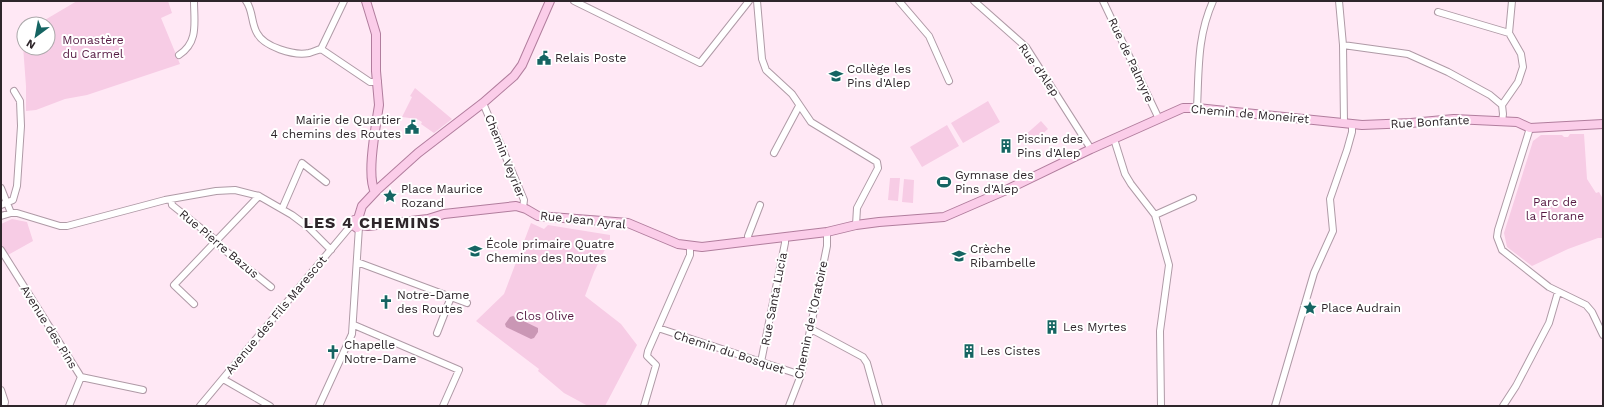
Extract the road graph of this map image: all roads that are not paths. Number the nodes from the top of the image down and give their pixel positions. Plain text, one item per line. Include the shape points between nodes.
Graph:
1 (194, 1) edge
2 (246, 1) edge
3 (344, 1) edge
4 (366, 1) edge
5 (550, 1) edge
6 (574, 1) edge
7 (749, 1) edge
8 (757, 1) edge
9 (898, 1) edge
10 (974, 1) edge
11 (1103, 1) edge
12 (1213, 1) edge
13 (1339, 1) edge
14 (1512, 1) edge
15 (1438, 12) dead end
16 (1509, 33) junction
17 (1343, 45) junction
18 (321, 49) junction
19 (179, 55) dead end
20 (949, 81) dead end
21 (378, 82) junction
22 (14, 91) dead end
23 (484, 104) junction
24 (1502, 105) junction
25 (799, 106) junction
26 (1196, 108) junction
27 (1159, 118) junction
28 (1502, 122) junction
29 (1348, 124) junction
30 (1603, 124) edge
31 (1530, 128) junction
32 (1114, 139) junction
33 (1091, 149) junction
34 (774, 153) dead end
35 (326, 182) dead end
36 (2, 191) edge
37 (375, 192) junction
38 (259, 196) junction
39 (1193, 198) dead end
40 (171, 199) junction
41 (3, 203) edge
42 (760, 205) dead end
43 (523, 208) junction
44 (282, 209) junction
45 (11, 213) junction
46 (1, 215) edge
47 (1155, 215) junction
48 (358, 223) junction
49 (856, 225) junction
50 (827, 232) junction
51 (785, 237) junction
52 (217, 241) junction
53 (749, 241) junction
54 (690, 247) junction
55 (1, 250) edge
56 (330, 250) junction
57 (357, 262) junction
58 (271, 287) dead end
59 (1558, 292) junction
60 (451, 298) junction
61 (467, 303) dead end
62 (194, 304) dead end
63 (354, 325) junction
64 (658, 328) junction
65 (811, 329) junction
66 (437, 333) dead end
67 (1603, 334) edge
68 (761, 362) junction
69 (801, 375) junction
70 (81, 377) junction
71 (223, 379) junction
72 (1, 390) edge
73 (143, 390) dead end
74 (4, 406) edge
75 (69, 406) edge
76 (200, 406) edge
77 (270, 406) edge
78 (319, 406) edge
79 (443, 406) edge
80 (644, 406) edge
81 (789, 406) edge
82 (879, 406) edge
83 (1161, 406) edge
84 (1275, 406) edge
85 (1503, 406) edge

1 - 19 street via 192,40
2 - 18 street via 256,32 263,41 282,51 308,54
3 - 18 street
4 - 21 main road via 376,34
5 - 23 main road via 522,65
6 - 7 street via 700,63
8 - 25 street via 762,59 766,70 792,94
9 - 20 street via 929,36
10 - 33 street, Rue d'Alep via 1026,47
11 - 27 street, Rue de Palmyre
12 - 26 street via 1202,32
13 - 17 street
14 - 16 street
15 - 16 street
16 - 24 street via 1521,54 1523,67 1518,82
17 - 24 street via 1408,54 1448,72 1490,95
17 - 29 street
18 - 21 street via 370,82
21 - 37 main road via 379,105 371,170 371,186
22 - 41 street via 20,101 21,126 17,186 13,200
23 - 37 main road via 418,153
23 - 43 street, Chemin Veyrier via 524,200
24 - 28 street
25 - 34 street
25 - 49 street via 811,122 877,162 878,168 857,208
26 - 27 main road, Chemin de Moneiret via 1183,108
26 - 29 main road, Chemin de Moneiret
27 - 32 main road, Chemin de Moneiret
28 - 29 main road, Rue Bonfante via 1454,119
28 - 31 main road, Rue Bonfante via 1517,122
29 - 84 street via 1352,132 1348,150 1330,199 1333,231 1314,273
30 - 31 main road, Rue Bonfante
31 - 59 street via 1498,237 1502,250
32 - 33 main road, Chemin de Moneiret
32 - 47 street via 1131,184
33 - 49 main road, Chemin de Moneiret via 944,216
35 - 44 street via 302,163
36 - 41 street
37 - 48 main road via 362,206
38 - 40 street via 227,190
38 - 44 street
38 - 52 street
39 - 47 street
40 - 45 street via 67,226
40 - 52 street, Rue Pierre Bazus via 172,206
41 - 45 street
42 - 53 street via 748,236
43 - 48 main road, Rue Jean Ayral via 516,206 444,214 428,219 368,226
43 - 54 main road, Rue Jean Ayral via 538,216 628,223
44 - 56 street via 308,227
45 - 46 street
47 - 83 street via 1169,265 1160,331
48 - 56 street, Avenue des Fils Marescot
48 - 57 street
49 - 50 main road, Chemin de Moneiret
50 - 51 main road, Rue Jean Ayral
50 - 65 street, Chemin de l'Oratoire via 827,246
51 - 53 main road, Rue Jean Ayral
51 - 68 street, Rue Santa Lucia
52 - 58 street, Rue Pierre Bazus via 222,248
52 - 62 street via 174,285
53 - 54 main road, Rue Jean Ayral
54 - 64 street via 690,255
55 - 70 street, Avenue des Pins
56 - 71 street, Avenue des Fils Marescot
57 - 60 street
57 - 63 street
59 - 67 street via 1586,305
59 - 85 street via 1550,323
60 - 61 street
60 - 66 street
63 - 78 street
63 - 79 street via 459,370
64 - 68 street, Chemin du Bosquet
64 - 80 street via 647,356 656,365
65 - 69 street, Chemin de l'Oratoire
65 - 82 street via 863,357
68 - 69 street, Chemin du Bosquet
69 - 81 street, Chemin de l'Oratoire
70 - 73 street
70 - 75 street, Avenue des Pins
71 - 76 street, Avenue des Fils Marescot
71 - 77 street
72 - 74 street

